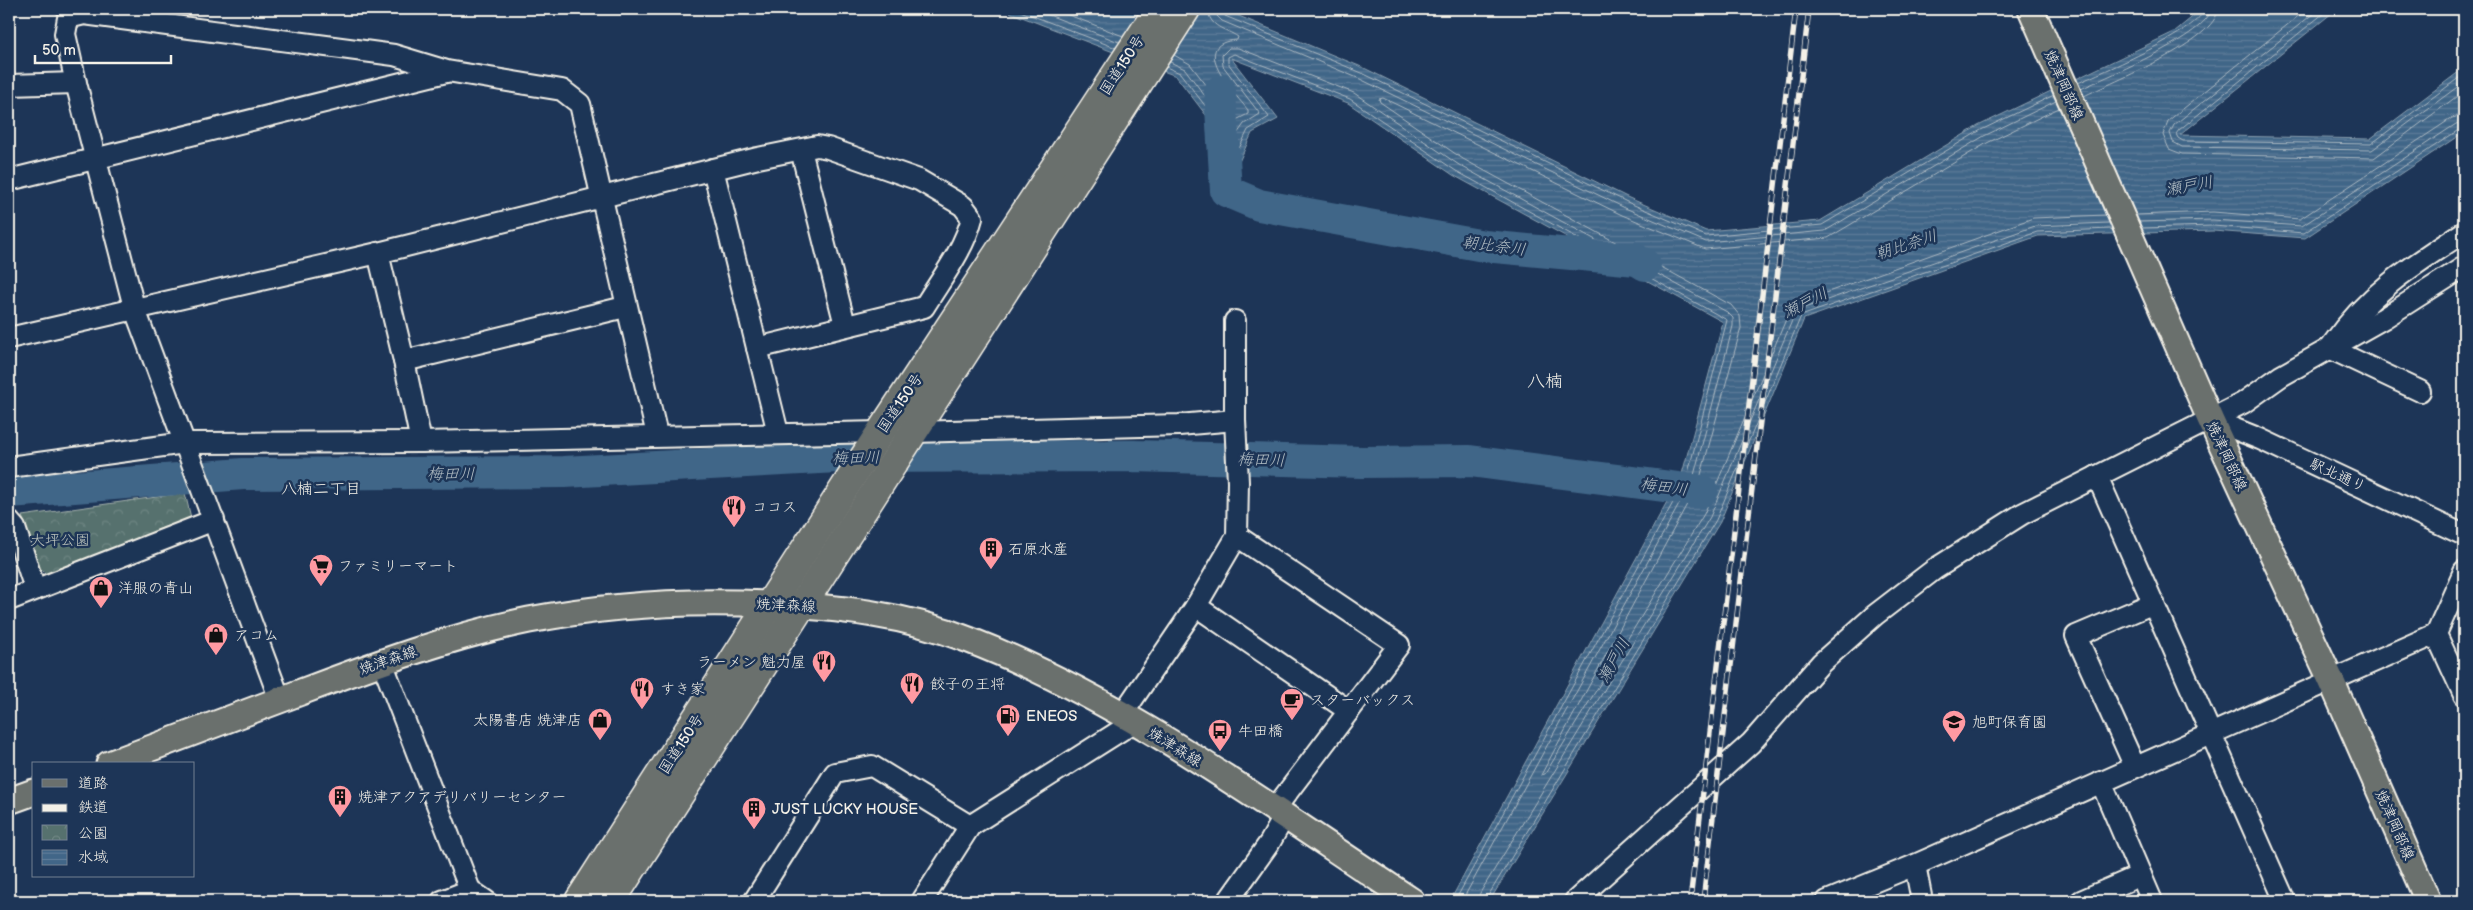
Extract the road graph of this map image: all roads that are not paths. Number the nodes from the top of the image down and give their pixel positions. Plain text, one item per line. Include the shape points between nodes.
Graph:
1 (1159, 9) edge
2 (1186, 9) edge
3 (2031, 9) edge
4 (447, 71) junction
5 (76, 83) junction
6 (9, 85) edge
7 (800, 150) junction
8 (96, 158) junction
9 (713, 169) junction
10 (9, 180) edge
11 (1052, 196) junction
12 (601, 197) junction
13 (2464, 232) edge
14 (378, 253) junction
15 (2464, 267) edge
16 (134, 307) junction
17 (625, 307) junction
18 (1235, 321) dead end
19 (845, 325) junction
20 (9, 338) edge
21 (757, 348) junction
22 (2329, 348) junction
23 (404, 361) junction
24 (2420, 391) dead end
25 (2205, 409) junction
26 (1235, 420) junction
27 (778, 434) junction
28 (657, 435) junction
29 (877, 437) junction
30 (910, 437) junction
31 (421, 442) junction
32 (187, 449) junction
33 (9, 468) edge
34 (2097, 476) junction
35 (212, 514) junction
36 (9, 521) edge
37 (2464, 535) edge
38 (1237, 536) junction
39 (2464, 571) edge
40 (36, 589) junction
41 (9, 600) edge
42 (2154, 603) junction
43 (771, 604) junction
44 (802, 605) junction
45 (1196, 606) junction
46 (2436, 634) junction
47 (382, 662) junction
48 (2331, 680) junction
49 (2464, 694) edge
50 (280, 700) junction
51 (1349, 711) junction
52 (1128, 718) junction
53 (2212, 733) junction
54 (114, 762) edge
55 (2136, 767) junction
56 (2101, 782) junction
57 (32, 793) edge
58 (9, 801) edge
59 (1279, 813) junction
60 (970, 826) junction
61 (1915, 865) junction
62 (2141, 875) junction
63 (478, 896) edge
64 (442, 901) edge
65 (579, 901) edge
66 (611, 901) edge
67 (754, 901) edge
68 (922, 901) edge
69 (1228, 901) edge
70 (1412, 901) edge
71 (1575, 901) edge
72 (1827, 901) edge
73 (1922, 901) edge
74 (2081, 901) edge
75 (2152, 901) edge
76 (2285, 901) edge
77 (2428, 901) edge

1 - 11 highway, 国道150号
2 - 11 highway, 国道150号
3 - 25 main road, 焼津岡部線
4 - 5 street via 394,55 84,14 68,18 65,34
4 - 8 street
4 - 12 street via 562,90 580,104
5 - 6 street
5 - 8 street
7 - 9 street
7 - 19 street
7 - 19 street via 817,146 828,148 919,180 963,206 972,218 954,258 924,306
8 - 10 street
8 - 16 street
9 - 12 street
9 - 21 street
11 - 29 highway, 国道150号
11 - 30 highway, 国道150号
12 - 14 street
12 - 17 street
13 - 22 street via 2377,292 2349,320
14 - 16 street
14 - 23 street
15 - 22 street via 2384,318
16 - 20 street
16 - 32 street
17 - 23 street
17 - 28 street
18 - 26 street
19 - 21 street
21 - 27 street
22 - 24 street
22 - 25 street via 2243,402
23 - 31 street
25 - 34 street
25 - 37 street, 駅北通り
25 - 48 main road, 焼津岡部線
26 - 30 street
26 - 38 street
27 - 28 street
27 - 29 street
28 - 31 street
29 - 43 highway, 国道150号
30 - 44 highway, 国道150号
31 - 32 street
32 - 33 street
32 - 35 street
34 - 42 street
34 - 71 street via 2022,514 1951,559 1875,615 1803,681 1751,743
35 - 40 street
35 - 50 street
36 - 40 street via 15,528
38 - 45 street
38 - 51 street via 1399,645
39 - 46 street
40 - 41 street
42 - 53 street
42 - 55 street via 2076,636
43 - 44 main road, 焼津森線
43 - 47 main road, 焼津森線 via 732,602 583,611 460,636
43 - 65 highway, 国道150号
44 - 52 main road, 焼津森線 via 859,610 915,622 967,639 1017,660
44 - 66 highway, 国道150号
45 - 51 street
45 - 52 street
46 - 48 street
46 - 49 street
47 - 50 main road, 焼津森線
47 - 63 street
48 - 53 street
48 - 77 main road, 焼津岡部線
50 - 54 main road, 焼津森線
51 - 59 street
52 - 59 main road, 焼津森線
52 - 60 street
53 - 55 street
53 - 76 street
55 - 56 street
56 - 61 street
56 - 62 street
57 - 58 main road
59 - 69 street via 1270,842
59 - 70 main road, 焼津森線
60 - 67 street via 872,766 835,773
60 - 68 street
61 - 72 street
61 - 73 street
62 - 74 street
62 - 75 street
63 - 64 street

